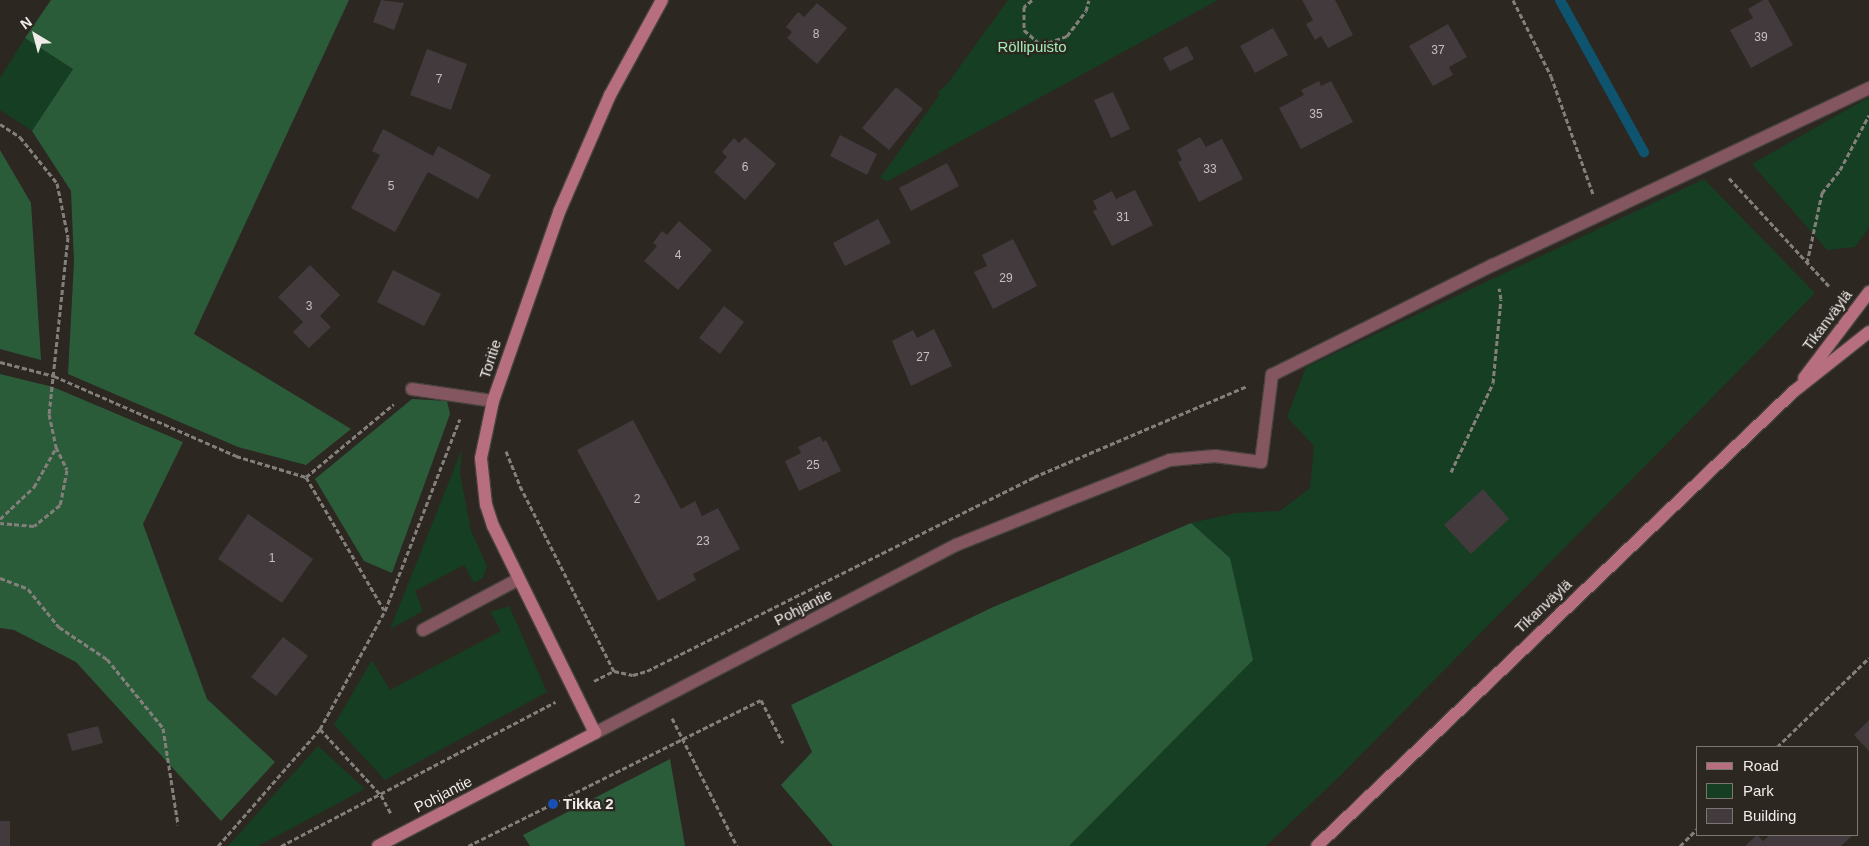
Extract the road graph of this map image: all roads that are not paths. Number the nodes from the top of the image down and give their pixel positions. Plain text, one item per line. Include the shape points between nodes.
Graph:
1 (662, 0) edge
2 (1869, 88) edge
3 (1869, 292) edge
4 (1869, 332) edge
5 (412, 389) road end
6 (1793, 392) junction
7 (493, 400) junction
8 (517, 580) junction
9 (423, 630) dead end
10 (595, 733) junction
11 (378, 846) edge
12 (1317, 846) edge

1 - 7 street, Toritie via 610,95 560,210
2 - 10 street, Pohjantie via 1600,213 1272,375 1261,462 1215,456 1170,460 1057,504 956,546
3 - 6 street, Tikanväylä
4 - 6 street, Tikanväylä
5 - 7 street
6 - 12 street, Tikanväylä
7 - 8 street, Toritie via 481,458 486,505
8 - 9 street
8 - 10 street, Toritie
10 - 11 street, Pohjantie

